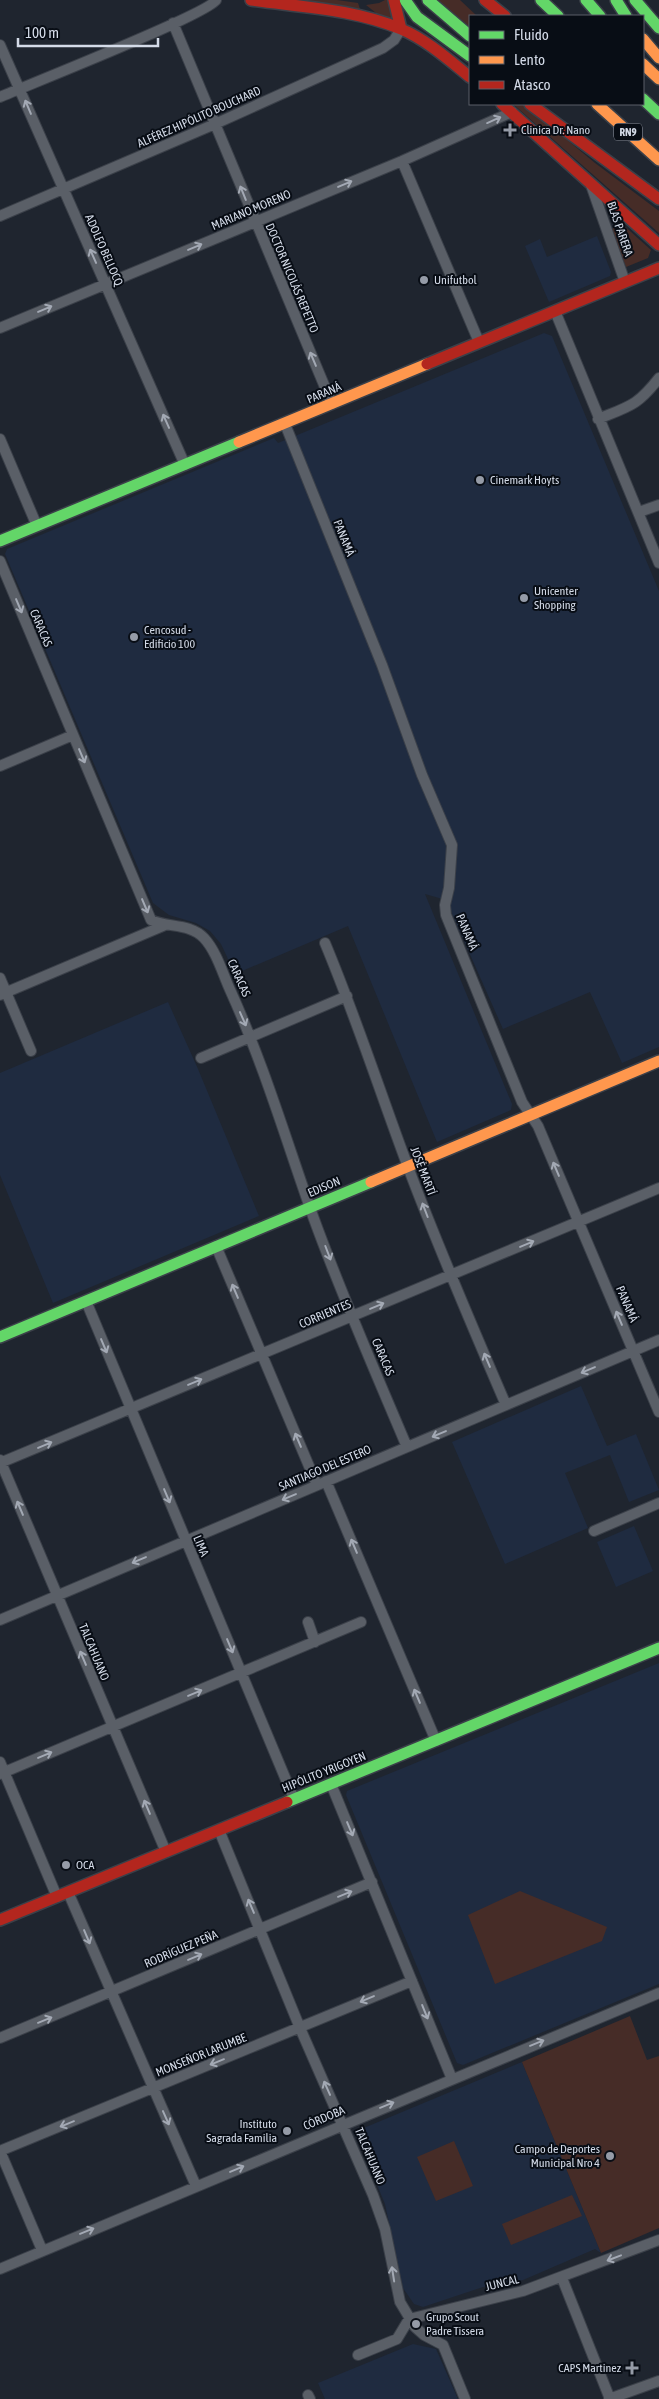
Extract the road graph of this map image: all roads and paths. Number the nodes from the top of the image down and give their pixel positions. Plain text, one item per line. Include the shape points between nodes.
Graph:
1 (216, 0) edge
2 (251, 0) edge
3 (394, 0) edge
4 (405, 0) edge
5 (428, 0) edge
6 (485, 0) edge
7 (491, 0) edge
8 (541, 0) edge
9 (550, 0) edge
10 (586, 0) edge
11 (616, 0) edge
12 (635, 0) edge
13 (505, 15) edge
14 (505, 15) edge
15 (557, 15) edge
16 (562, 15) edge
17 (599, 15) edge
18 (625, 15) edge
19 (173, 24) junction
20 (659, 28) edge
21 (401, 29) junction
22 (469, 35) edge
23 (644, 40) edge
24 (0, 44) edge
25 (469, 55) edge
26 (659, 58) edge
27 (644, 65) edge
28 (469, 76) edge
29 (659, 79) edge
30 (20, 89) junction
31 (0, 97) edge
32 (644, 100) edge
33 (503, 105) edge
34 (531, 105) edge
35 (551, 105) edge
36 (598, 105) edge
37 (512, 112) junction
38 (659, 114) edge
39 (215, 124) junction
40 (659, 160) edge
41 (402, 161) junction
42 (590, 184) junction
43 (63, 190) junction
44 (659, 198) edge
45 (0, 216) edge
46 (255, 222) junction
47 (659, 245) edge
48 (659, 268) edge
49 (624, 282) junction
50 (105, 284) junction
51 (555, 311) junction
52 (0, 328) edge
53 (479, 342) junction
54 (659, 378) edge
55 (332, 404) junction
56 (598, 419) junction
57 (285, 424) junction
58 (0, 439) edge
59 (185, 465) junction
60 (659, 505) edge
61 (639, 512) junction
62 (37, 526) junction
63 (0, 541) edge
64 (0, 561) edge
65 (659, 563) edge
66 (73, 735) junction
67 (0, 766) edge
68 (163, 926) junction
69 (325, 943) dead end
70 (0, 978) edge
71 (3, 994) edge
72 (347, 996) junction
73 (250, 1035) junction
74 (31, 1051) dead end
75 (201, 1058) dead end
76 (659, 1061) edge
77 (531, 1115) junction
78 (407, 1166) junction
79 (659, 1188) edge
80 (311, 1208) junction
81 (578, 1222) junction
82 (216, 1246) junction
83 (450, 1276) junction
84 (86, 1301) junction
85 (352, 1316) junction
86 (1, 1334) edge
87 (659, 1340) edge
88 (633, 1351) junction
89 (262, 1354) junction
90 (506, 1405) junction
91 (130, 1409) junction
92 (659, 1412) edge
93 (407, 1447) junction
94 (0, 1462) edge
95 (326, 1481) junction
96 (316, 1486) junction
97 (659, 1503) edge
98 (594, 1530) dead end
99 (186, 1541) junction
100 (57, 1596) junction
101 (0, 1620) edge
102 (308, 1622) dead end
103 (361, 1622) dead end
104 (315, 1642) junction
105 (659, 1648) edge
106 (241, 1673) junction
107 (112, 1727) junction
108 (436, 1741) junction
109 (0, 1762) edge
110 (2, 1773) edge
111 (331, 1784) junction
112 (294, 1799) junction
113 (219, 1830) junction
114 (166, 1852) junction
115 (372, 1882) junction
116 (68, 1892) junction
117 (57, 1897) junction
118 (0, 1920) edge
119 (260, 1929) junction
120 (412, 1981) junction
121 (111, 1992) junction
122 (659, 1993) edge
123 (300, 2028) junction
124 (0, 2038) edge
125 (452, 2079) junction
126 (153, 2088) junction
127 (343, 2124) junction
128 (0, 2152) edge
129 (196, 2186) junction
130 (659, 2240) edge
131 (42, 2250) junction
132 (0, 2269) edge
133 (562, 2278) junction
134 (409, 2319) junction
135 (358, 2355) dead end
136 (659, 2381) edge
137 (465, 2399) edge
138 (610, 2399) edge

1 - 19 street via 208,8
2 - 21 main road via 358,16
3 - 21 main road
4 - 25 main road via 417,17
5 - 22 main road
6 - 13 main road
7 - 14 main road
8 - 15 main road
9 - 16 main road
10 - 17 main road
11 - 18 main road
12 - 20 main road
19 - 30 street
19 - 39 street, DOCTOR NICOLÁS REPETTO
21 - 28 main road
21 - 39 street, ALFÉREZ HIPÓLITO BOUCHARD via 383,48
23 - 26 main road
24 - 30 street, ADOLFO BELLOCQ
27 - 29 main road
30 - 31 street
43 -> 30 street, ADOLFO BELLOCQ
32 - 38 main road, RN9
33 - 37 main road, BLAS PARERA
34 - 44 main road
35 - 44 main road
36 - 40 main road, RN9
41 -> 37 street, MARIANO MORENO
37 - 42 main road, BLAS PARERA
39 - 43 street, ALFÉREZ HIPÓLITO BOUCHARD
46 -> 39 street, DOCTOR NICOLÁS REPETTO
46 -> 41 street, MARIANO MORENO
41 - 53 street
42 - 47 main road, BLAS PARERA
42 - 49 street, BLAS PARERA
43 - 45 street, ALFÉREZ HIPÓLITO BOUCHARD
50 -> 43 street, ADOLFO BELLOCQ
50 -> 46 street, MARIANO MORENO
55 -> 46 street, DOCTOR NICOLÁS REPETTO
48 - 49 main road, PARANÁ
49 - 51 main road, PARANÁ
52 -> 50 street, MARIANO MORENO
59 -> 50 street, ADOLFO BELLOCQ
51 - 53 main road, PARANÁ
51 - 56 street
53 - 55 main road, PARANÁ
54 - 56 street via 633,405
55 - 57 main road, PARANÁ
56 - 61 street
57 - 59 main road, PARANÁ
57 - 77 street, PANAMÁ via 452,845 446,915 522,1102
58 - 62 street
59 - 62 main road, PARANÁ
60 - 61 street
61 - 65 street
62 - 63 main road, PARANÁ
64 -> 66 street, CARACAS
66 - 67 street
66 -> 68 street, CARACAS via 151,920
68 - 71 street
68 -> 73 street, CARACAS via 184,927 204,938
69 - 72 street, JOSÉ MARTÍ
70 - 71 street
71 - 74 street
72 - 73 street
72 - 78 street, JOSÉ MARTÍ
73 - 75 street
73 - 80 street, CARACAS
76 - 77 main road, EDISON
77 - 78 main road, EDISON
81 -> 77 street, PANAMÁ
78 - 80 main road, EDISON
83 -> 78 street, JOSÉ MARTÍ
79 - 81 street, CORRIENTES
80 - 82 main road, EDISON
80 -> 85 street, CARACAS
83 -> 81 street, CORRIENTES
88 -> 81 street, PANAMÁ
82 - 84 main road, EDISON
89 -> 82 street
85 -> 83 street, CORRIENTES
90 -> 83 street, JOSÉ MARTÍ
84 - 86 main road, EDISON
84 -> 91 street, LIMA
85 - 89 street, CORRIENTES
85 - 93 street, CARACAS
87 - 88 street, SANTIAGO DEL ESTERO
88 -> 90 street, SANTIAGO DEL ESTERO
88 - 92 street, PANAMÁ
91 -> 89 street, CORRIENTES
96 -> 89 street
90 -> 93 street, SANTIAGO DEL ESTERO
94 -> 91 street, CORRIENTES
91 -> 99 street, LIMA
93 - 95 street, SANTIAGO DEL ESTERO
100 -> 94 street, TALCAHUANO
95 - 96 street, SANTIAGO DEL ESTERO
108 -> 95 street
96 -> 99 street, SANTIAGO DEL ESTERO
97 - 98 street
99 -> 100 street, SANTIAGO DEL ESTERO
99 -> 106 street, LIMA
100 - 101 street, SANTIAGO DEL ESTERO
107 -> 100 street, TALCAHUANO
102 - 104 street
103 - 104 street
104 - 106 street
105 - 108 main road, HIPÓLITO YRIGOYEN
107 -> 106 street
106 - 112 street, LIMA
110 -> 107 street
114 -> 107 street, TALCAHUANO
108 - 111 main road, HIPÓLITO YRIGOYEN
109 - 110 street
110 - 117 street
111 - 112 main road, HIPÓLITO YRIGOYEN
111 -> 115 street
112 - 113 main road, HIPÓLITO YRIGOYEN
113 - 114 main road, HIPÓLITO YRIGOYEN
119 -> 113 street, TALCAHUANO
114 - 116 main road, HIPÓLITO YRIGOYEN
119 -> 115 street, RODRÍGUEZ PEÑA
115 - 120 street
116 - 117 main road, HIPÓLITO YRIGOYEN
116 -> 121 street
117 - 118 main road, HIPÓLITO YRIGOYEN
121 -> 119 street, RODRÍGUEZ PEÑA
119 - 123 street, TALCAHUANO
120 -> 123 street, MONSEÑOR LARUMBE
120 -> 125 street
124 -> 121 street, RODRÍGUEZ PEÑA
121 - 126 street
125 -> 122 street, CÓRDOBA
123 -> 126 street, MONSEÑOR LARUMBE
127 -> 123 street, TALCAHUANO
127 -> 125 street, CÓRDOBA
126 -> 128 street, MONSEÑOR LARUMBE
126 -> 129 street
129 -> 127 street, CÓRDOBA
134 -> 127 street, TALCAHUANO via 400,2302 385,2229
128 - 131 street
131 -> 129 street, CÓRDOBA
130 -> 133 street, JUNCAL
131 - 132 street, CÓRDOBA
133 - 134 street, JUNCAL
133 - 138 street
134 - 135 street via 396,2339
134 - 137 street, TALCAHUANO via 424,2336 443,2345
136 - 138 street

